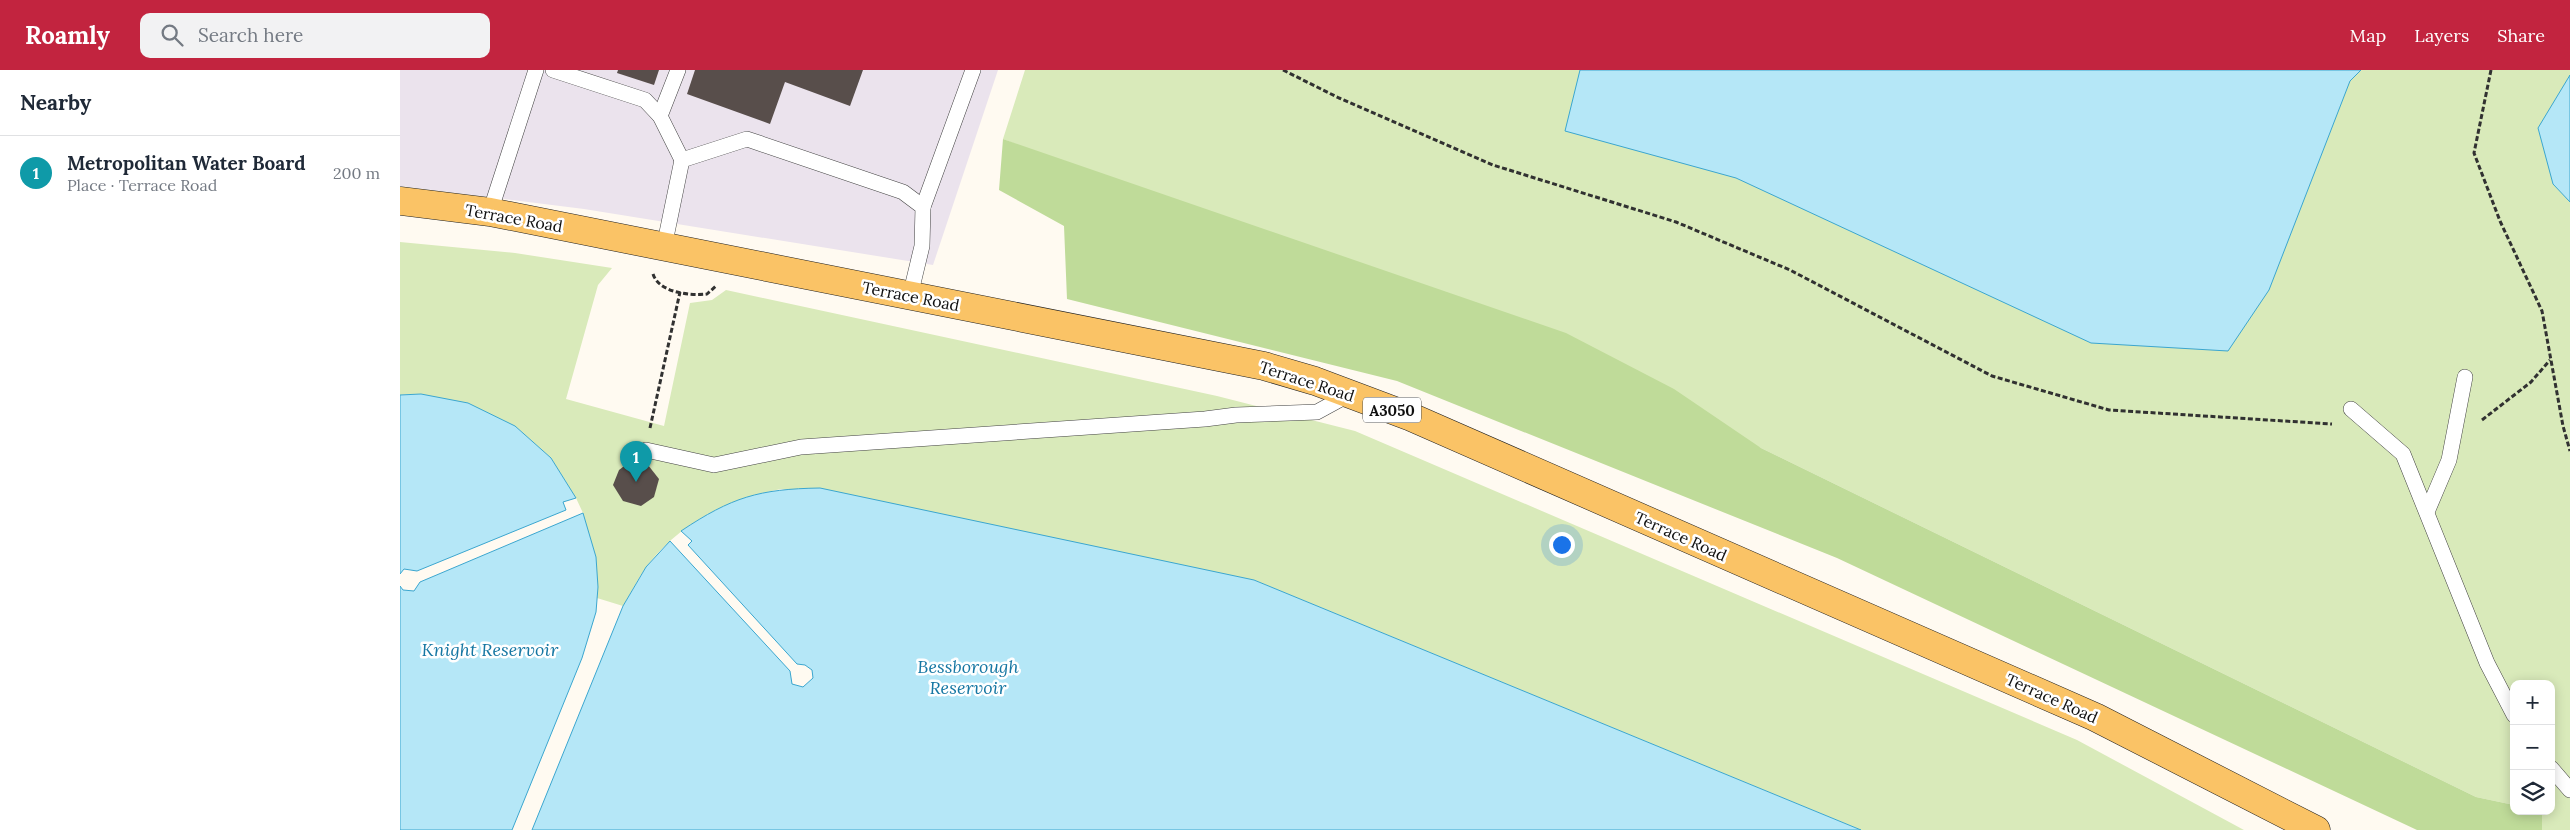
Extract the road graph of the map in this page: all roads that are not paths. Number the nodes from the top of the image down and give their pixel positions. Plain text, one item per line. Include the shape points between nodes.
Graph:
1 (536, 70) edge
2 (553, 70) edge
3 (678, 70) edge
4 (973, 70) edge
5 (660, 116) junction
6 (682, 160) junction
7 (400, 202) edge
8 (923, 206) junction
9 (490, 212) junction
10 (659, 256) junction
11 (910, 296) junction
12 (2465, 377) dead end
13 (1350, 394) junction
14 (2351, 409) road end
15 (646, 450) dead end
16 (2427, 512) junction
17 (2510, 707) edge
18 (2553, 770) edge
19 (2570, 790) edge
20 (2316, 830) edge

1 - 9 lane
2 - 5 lane via 645,100
3 - 5 lane
4 - 8 lane
5 - 6 lane
6 - 8 lane via 747,139 903,192
6 - 10 lane
7 - 9 main road, Terrace Road / A3050
8 - 11 lane via 922,246
9 - 10 main road, Terrace Road / A3050
10 - 11 main road, Terrace Road / A3050
11 - 13 main road, Terrace Road / A3050 via 1264,366
12 - 16 lane via 2449,460
13 - 15 lane via 1317,412 1236,414 1205,419 801,447 714,464
13 - 20 main road, Terrace Road / A3050 via 1420,421 2095,717
14 - 16 lane via 2403,454
16 - 17 lane via 2487,663
18 - 19 lane

